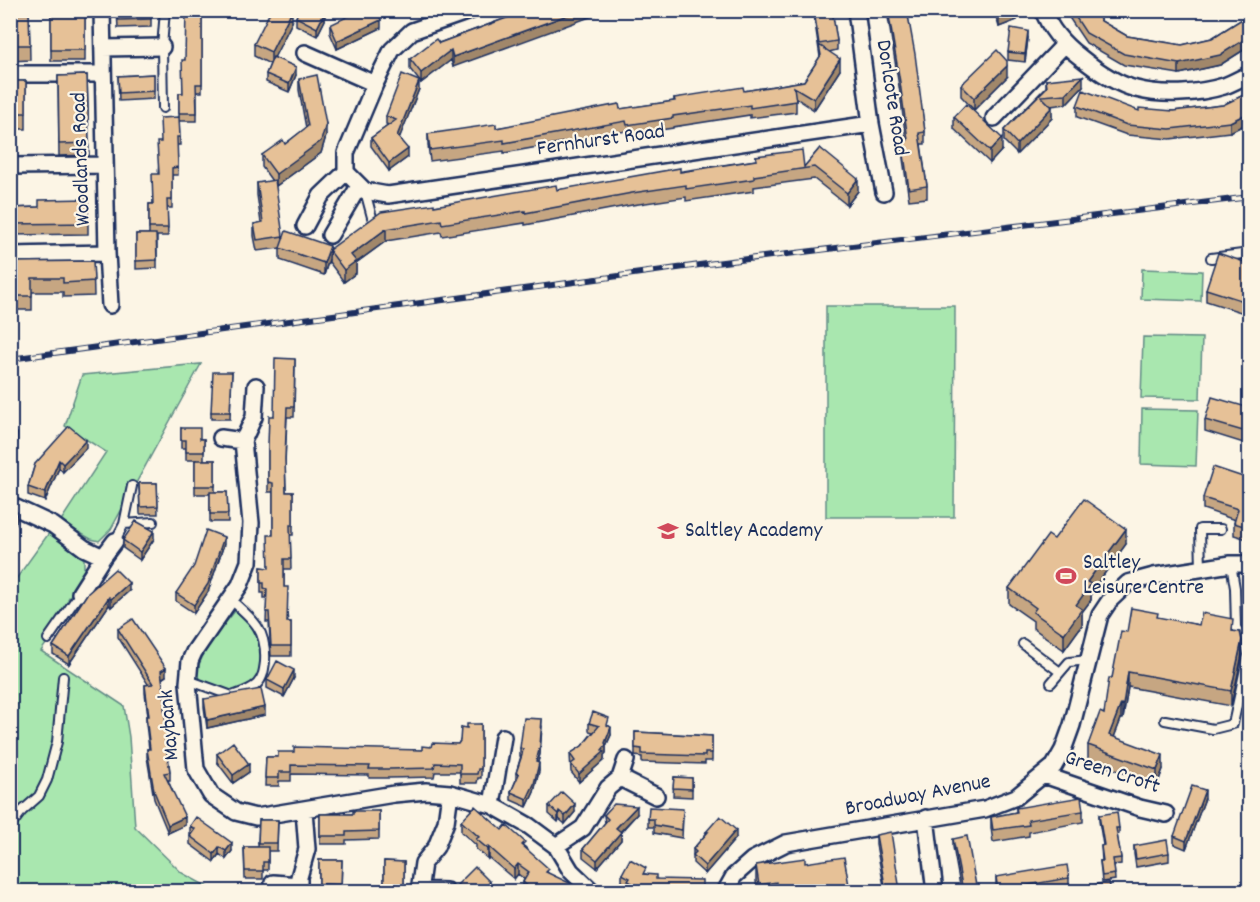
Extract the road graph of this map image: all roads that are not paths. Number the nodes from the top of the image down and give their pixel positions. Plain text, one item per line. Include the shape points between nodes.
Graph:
1 (102, 10) edge
2 (165, 10) edge
3 (472, 10) edge
4 (856, 10) edge
5 (1043, 10) edge
6 (1065, 45) junction
7 (162, 46) junction
8 (103, 48) junction
9 (305, 53) dead end
10 (10, 74) edge
11 (102, 74) junction
12 (1250, 74) edge
13 (375, 84) junction
14 (163, 108) dead end
15 (994, 118) dead end
16 (871, 124) junction
17 (105, 165) junction
18 (10, 166) edge
19 (346, 172) junction
20 (362, 188) junction
21 (884, 192) dead end
22 (373, 221) edge
23 (305, 226) dead end
24 (330, 235) dead end
25 (107, 253) junction
26 (1250, 253) edge
27 (10, 255) edge
28 (1211, 258) dead end
29 (111, 305) dead end
30 (256, 386) dead end
31 (221, 438) dead end
32 (243, 441) junction
33 (132, 486) dead end
34 (10, 505) edge
35 (153, 522) dead end
36 (124, 524) junction
37 (1221, 529) dead end
38 (115, 541) joint
39 (103, 557) junction
40 (1231, 564) junction
41 (1250, 564) edge
42 (1201, 569) junction
43 (80, 593) joint
44 (231, 600) junction
45 (48, 639) dead end
46 (1023, 644) dead end
47 (1090, 659) junction
48 (1060, 672) junction
49 (63, 677) dead end
50 (189, 680) junction
51 (1052, 683) dead end
52 (1165, 720) dead end
53 (503, 738) dead end
54 (626, 760) dead end
55 (1044, 775) junction
56 (620, 778) junction
57 (450, 793) junction
58 (656, 796) dead end
59 (492, 805) junction
60 (304, 810) junction
61 (1166, 814) dead end
62 (926, 818) junction
63 (10, 827) edge
64 (556, 846) junction
65 (273, 883) dead end
66 (299, 888) edge
67 (419, 891) edge
68 (446, 891) edge
69 (593, 891) edge
70 (725, 891) edge
71 (935, 891) edge

1 - 8 street, Woodlands Road
2 - 7 lane
3 - 13 street via 412,31 392,50
4 - 16 street, Dorlcote Road
5 - 6 street
6 - 12 street via 1094,69 1136,89 1191,92 1226,86
6 - 15 street
7 - 8 street
7 - 14 lane
8 - 11 street, Woodlands Road
9 - 13 street
10 - 11 street
11 - 17 street, Woodlands Road
13 - 19 street via 346,153
16 - 20 street, Fernhurst Road via 388,195
16 - 21 street, Dorlcote Road
17 - 18 street
17 - 25 street, Woodlands Road
19 - 20 street
19 - 23 street via 321,196
20 - 22 lane
20 - 24 street
25 - 27 street
25 - 29 street, Woodlands Road
26 - 28 lane
30 - 32 street, Maybank via 254,417
31 - 32 street
32 - 44 street, Maybank via 250,546 245,575
33 - 36 lane
34 - 39 street via 53,525
35 - 36 lane
36 - 38 lane
37 - 42 lane via 1200,529
38 - 39 street
39 - 43 street
40 - 41 street, Broadway Avenue
40 - 42 street, Broadway Avenue
40 - 52 lane via 1236,627 1248,655 1233,724 1213,729
42 - 47 street, Broadway Avenue via 1128,583 1100,615
43 - 45 lane
44 - 50 street, Maybank via 194,652
44 - 50 lane via 262,634 266,645 264,674 250,689 232,696
46 - 48 lane
47 - 48 lane via 1069,662
47 - 55 street, Broadway Avenue via 1069,733 1054,766
48 - 51 lane
49 - 63 lane via 57,742 47,780 39,796
50 - 60 street, Maybank via 196,769 211,795 236,812 256,817
53 - 59 street
54 - 56 street
55 - 61 street, Green Croft
55 - 62 street, Broadway Avenue via 1001,804
56 - 58 street
56 - 64 street via 608,788 583,828
57 - 59 street, Maybank
57 - 60 street, Maybank via 394,794
57 - 67 street via 446,822 436,847 423,863
59 - 64 street, Maybank
60 - 66 street via 307,849
62 - 70 street, Broadway Avenue via 786,843 752,860 734,876
62 - 71 street
64 - 69 street, Maybank
65 - 66 street
67 - 68 street

